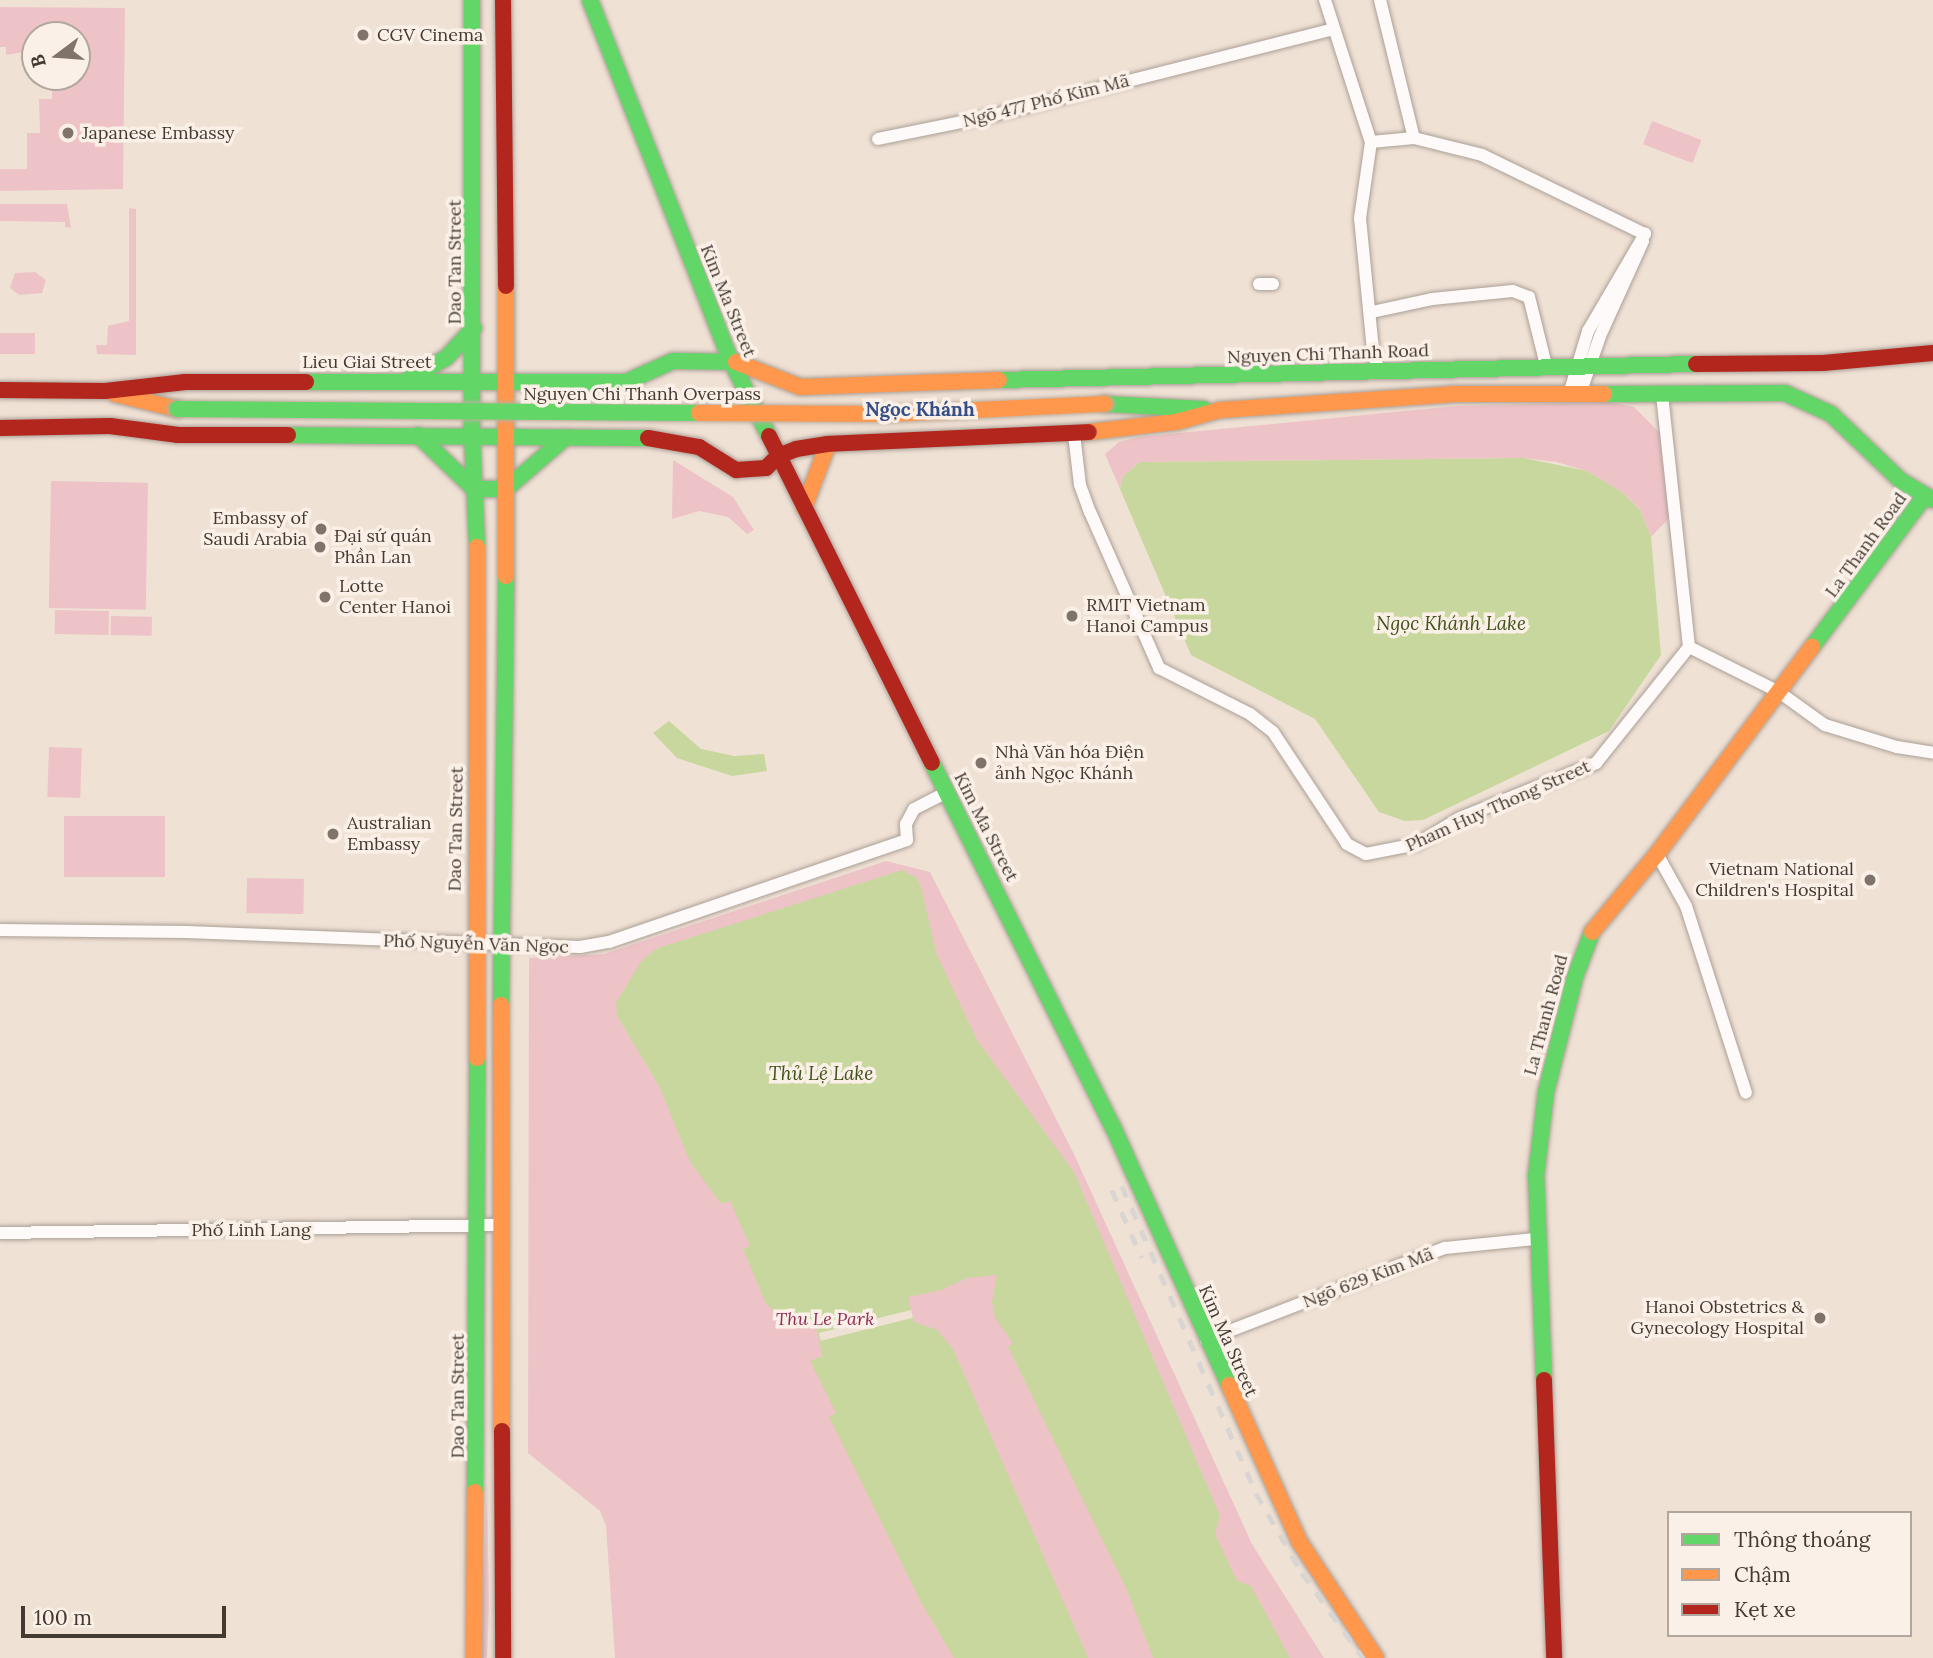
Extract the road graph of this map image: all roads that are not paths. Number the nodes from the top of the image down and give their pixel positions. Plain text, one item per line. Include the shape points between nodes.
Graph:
1 (472, 0) edge
2 (503, 0) edge
3 (590, 0) edge
4 (1325, 0) edge
5 (1380, 0) edge
6 (1333, 29) junction
7 (1414, 138) junction
8 (878, 139) dead end
9 (1371, 142) junction
10 (1372, 312) junction
11 (474, 328) junction
12 (1933, 353) edge
13 (472, 359) junction
14 (506, 359) junction
15 (730, 359) junction
16 (1787, 363) junction
17 (1584, 364) junction
18 (1546, 365) junction
19 (1379, 372) junction
20 (1216, 376) junction
21 (368, 381) junction
22 (403, 381) junction
23 (472, 382) junction
24 (506, 382) junction
25 (626, 382) junction
26 (844, 388) junction
27 (0, 390) edge
28 (105, 391) junction
29 (1575, 391) junction
30 (1662, 393) junction
31 (1785, 393) junction
32 (1105, 404) junction
33 (177, 410) junction
34 (1220, 410) junction
35 (110, 426) junction
36 (0, 428) edge
37 (1074, 434) junction
38 (368, 435) junction
39 (418, 435) junction
40 (472, 435) junction
41 (506, 435) junction
42 (634, 435) junction
43 (566, 436) junction
44 (855, 443) junction
45 (828, 444) junction
46 (778, 456) junction
47 (474, 489) junction
48 (506, 489) junction
49 (1929, 498) edge
50 (804, 508) junction
51 (1689, 648) junction
52 (1779, 692) junction
53 (1933, 753) edge
54 (947, 792) junction
55 (476, 825) junction
56 (504, 826) junction
57 (1657, 854) junction
58 (0, 930) edge
59 (474, 946) junction
60 (502, 947) junction
61 (1746, 1093) dead end
62 (502, 1225) junction
63 (478, 1226) junction
64 (0, 1233) edge
65 (1535, 1239) junction
66 (1206, 1340) junction
67 (474, 1658) edge
68 (503, 1658) edge
69 (1376, 1658) edge
70 (1554, 1658) edge

1 - 11 main road, Dao Tan Street
2 - 14 main road
3 - 15 main road, Kim Ma Street
4 - 6 street
5 - 7 street
6 - 8 street, Ngõ 477 Phố Kim Mã
6 - 9 street
7 - 9 street
7 - 17 street via 1482,155 1645,234
9 - 10 street via 1360,210
10 - 18 street via 1432,299 1513,291 1529,296
10 - 19 street via 1373,351
11 - 13 main road, Dao Tan Street
11 - 22 main road via 446,358
12 - 16 main road, Nguyen Chi Thanh Road
13 - 14 main road
13 - 23 main road, Dao Tan Street
14 - 24 main road
15 - 25 main road, Lieu Giai Street via 676,360
15 - 26 main road, Nguyen Chi Thanh Road via 800,387
15 - 46 main road, Kim Ma Street
16 - 17 main road, Nguyen Chi Thanh Road
16 - 31 main road
17 - 18 main road, Nguyen Chi Thanh Road
17 - 29 street
18 - 19 main road, Nguyen Chi Thanh Road
19 - 20 main road, Nguyen Chi Thanh Road
20 - 26 main road, Nguyen Chi Thanh Road via 1101,374
20 - 32 main road, Nguyen Chi Thanh Overpass
21 - 22 main road, Lieu Giai Street
21 - 28 main road, Lieu Giai Street via 153,383
21 - 38 main road via 380,408
22 - 23 main road, Lieu Giai Street
23 - 24 main road, Lieu Giai Street
23 - 40 main road, Dao Tan Street
24 - 25 main road, Lieu Giai Street
24 - 41 main road
25 - 42 main road via 642,406 643,420
26 - 44 main road via 830,408 840,432
27 - 28 main road, Lieu Giai Street
28 - 33 main road, Nguyen Chi Thanh Overpass
29 - 30 main road
29 - 34 main road via 1452,394
30 - 31 main road
30 - 51 street
31 - 49 main road via 1831,414 1900,480
32 - 33 main road, Nguyen Chi Thanh Overpass, bridge via 890,414
32 - 34 main road, Nguyen Chi Thanh Overpass
33 - 35 main road, Nguyen Chi Thanh Overpass
34 - 37 main road via 1176,422
35 - 36 main road
35 - 38 main road via 178,435
37 - 44 main road
37 - 51 street, Pham Huy Thong Street via 1080,485 1159,668 1250,714 1273,732 1347,844 1366,854 1418,844 1460,818 1596,763
38 - 39 main road
39 - 40 main road
39 - 47 main road
40 - 41 main road
40 - 47 main road, Dao Tan Street
41 - 43 main road
41 - 48 main road
42 - 43 main road
42 - 46 main road via 699,447 736,470 766,468
43 - 48 main road
44 - 45 main road
45 - 46 main road
45 - 50 main road
46 - 50 main road, Kim Ma Street
47 - 48 main road
47 - 55 main road, Dao Tan Street via 479,589
48 - 56 main road
49 - 52 main road, La Thanh Road
50 - 54 main road, Kim Ma Street
51 - 52 street
52 - 53 street via 1825,725
52 - 57 main road, La Thanh Road
54 - 60 street, Phố Nguyễn Văn Ngọc via 914,810 906,824 907,841 869,855 609,942 580,947
54 - 66 main road, Kim Ma Street via 1113,1127
55 - 56 main road
55 - 59 main road, Dao Tan Street
56 - 60 main road
57 - 61 street via 1686,906
57 - 65 main road, La Thanh Road via 1606,911 1586,942 1546,1092 1536,1175
58 - 59 street, Phố Nguyễn Văn Ngọc via 187,932
59 - 60 street, Phố Nguyễn Văn Ngọc
59 - 63 main road, Dao Tan Street
60 - 62 main road
62 - 63 street, Phố Linh Lang
62 - 68 main road
63 - 64 street, Phố Linh Lang
63 - 67 main road, Dao Tan Street
65 - 66 street, Ngõ 629 Kim Mã via 1445,1248
65 - 70 main road, La Thanh Road
66 - 69 main road, Kim Ma Street via 1299,1541

